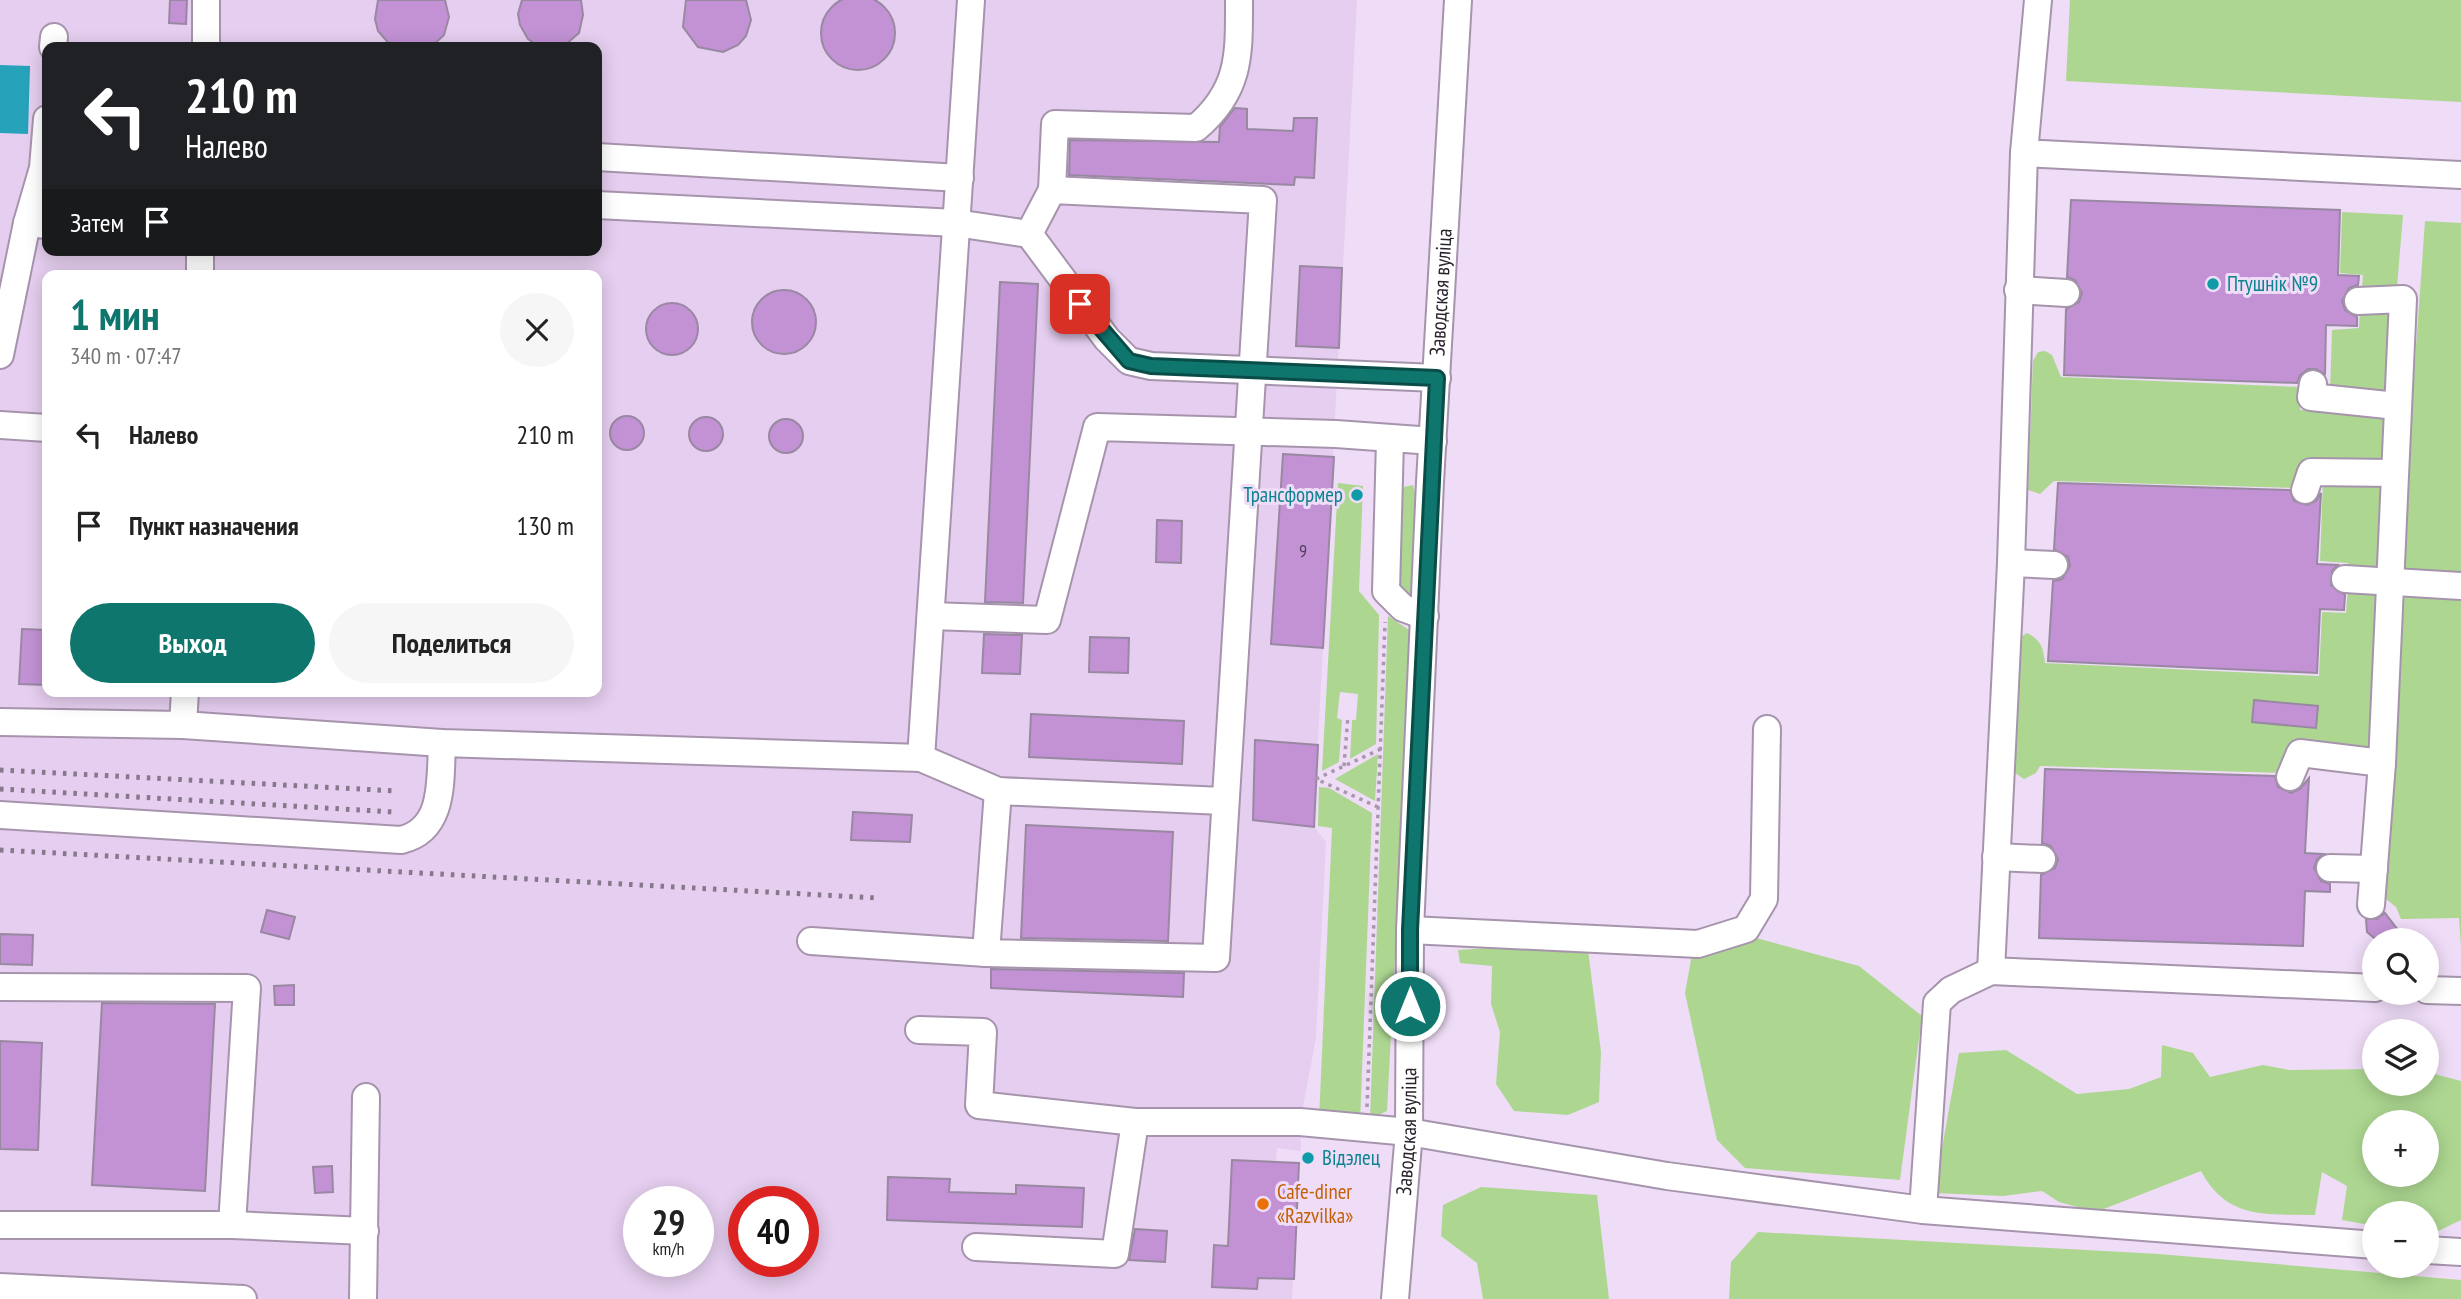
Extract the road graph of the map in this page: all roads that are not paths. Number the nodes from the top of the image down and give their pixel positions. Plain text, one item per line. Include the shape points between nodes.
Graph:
1 (206, 0) edge
2 (971, 0) edge
3 (1239, 0) edge
4 (1458, 0) edge
5 (2038, 0) edge
6 (206, 42) edge
7 (2024, 153) junction
8 (602, 158) edge
9 (2461, 175) edge
10 (42, 177) edge
11 (960, 178) junction
12 (1052, 190) junction
13 (602, 205) edge
14 (956, 223) junction
15 (37, 224) edge
16 (1029, 234) junction
17 (2018, 290) junction
18 (2066, 293) dead end
19 (2358, 301) dead end
20 (0, 355) edge
21 (1251, 370) junction
22 (1437, 378) junction
23 (2314, 384) dead end
24 (2397, 406) junction
25 (0, 425) edge
26 (42, 428) edge
27 (1247, 431) junction
28 (1390, 439) junction
29 (1433, 441) junction
30 (2393, 473) junction
31 (2305, 491) dead end
32 (2011, 563) junction
33 (2053, 565) dead end
34 (2346, 579) dead end
35 (2391, 582) junction
36 (2461, 586) edge
37 (931, 616) junction
38 (1425, 616) junction
39 (185, 697) edge
40 (0, 722) edge
41 (183, 725) junction
42 (1767, 729) dead end
43 (442, 743) junction
44 (921, 758) junction
45 (2382, 763) junction
46 (2290, 777) dead end
47 (998, 791) junction
48 (1223, 802) junction
49 (0, 815) edge
50 (1996, 857) junction
51 (2042, 859) dead end
52 (2330, 868) dead end
53 (2374, 869) junction
54 (2371, 905) dead end
55 (1410, 930) junction
56 (811, 941) dead end
57 (986, 953) junction
58 (1991, 971) junction
59 (0, 987) edge
60 (2362, 987) edge
61 (2439, 990) edge
62 (2461, 991) edge
63 (919, 1030) dead end
64 (366, 1097) dead end
65 (1135, 1122) junction
66 (1409, 1132) junction
67 (1923, 1210) junction
68 (0, 1225) edge
69 (232, 1225) junction
70 (365, 1231) junction
71 (2362, 1244) edge
72 (976, 1247) dead end
73 (2439, 1251) edge
74 (2461, 1252) edge
75 (0, 1287) edge
76 (243, 1299) edge
77 (363, 1299) edge
78 (1395, 1299) edge

1 - 6 street
2 - 11 street
3 - 12 street via 1236,69 1229,90 1211,115 1196,128 1055,124
4 - 22 street, Заводская вуліца
5 - 7 street
7 - 9 street
7 - 17 street
8 - 11 street
10 - 15 street
11 - 14 street
12 - 16 street
12 - 21 street via 1263,200
13 - 14 street
14 - 16 street
14 - 37 street
15 - 20 street
16 - 21 street via 1074,297 1129,361
17 - 18 street
17 - 32 street
19 - 24 street via 2403,299
21 - 22 street
21 - 27 street
22 - 29 street, Заводская вуліца
23 - 24 street via 2311,397
24 - 30 street
25 - 26 street
27 - 28 street
27 - 37 street via 1097,428 1047,620
27 - 48 street
28 - 29 street
28 - 38 street via 1386,591 1403,608
29 - 38 street, Заводская вуліца
30 - 31 street via 2311,472
30 - 35 street
32 - 33 street
32 - 50 street
34 - 35 street
35 - 36 street
35 - 45 street
37 - 44 street
38 - 55 street, Заводская вуліца
39 - 41 street
40 - 41 street
41 - 43 street
42 - 55 street via 1764,900 1746,929 1698,944
43 - 44 street
43 - 49 street via 432,822 416,837 401,840
44 - 47 street
45 - 46 street via 2300,753
45 - 53 street
47 - 48 street
47 - 57 street
48 - 57 street via 1216,958
50 - 51 street
50 - 58 street
52 - 53 street
53 - 54 street
55 - 66 street, Заводская вуліца
56 - 57 street
58 - 60 street
58 - 67 street via 1951,990 1937,1003
59 - 69 street via 247,988
61 - 62 street
63 - 65 street via 983,1032 979,1105
64 - 70 street
65 - 66 street via 1300,1122
65 - 72 street via 1115,1254
66 - 67 street via 1667,1176
66 - 78 street, Заводская вуліца
67 - 71 street
68 - 69 street
69 - 70 street
70 - 77 street
73 - 74 street
75 - 76 street

